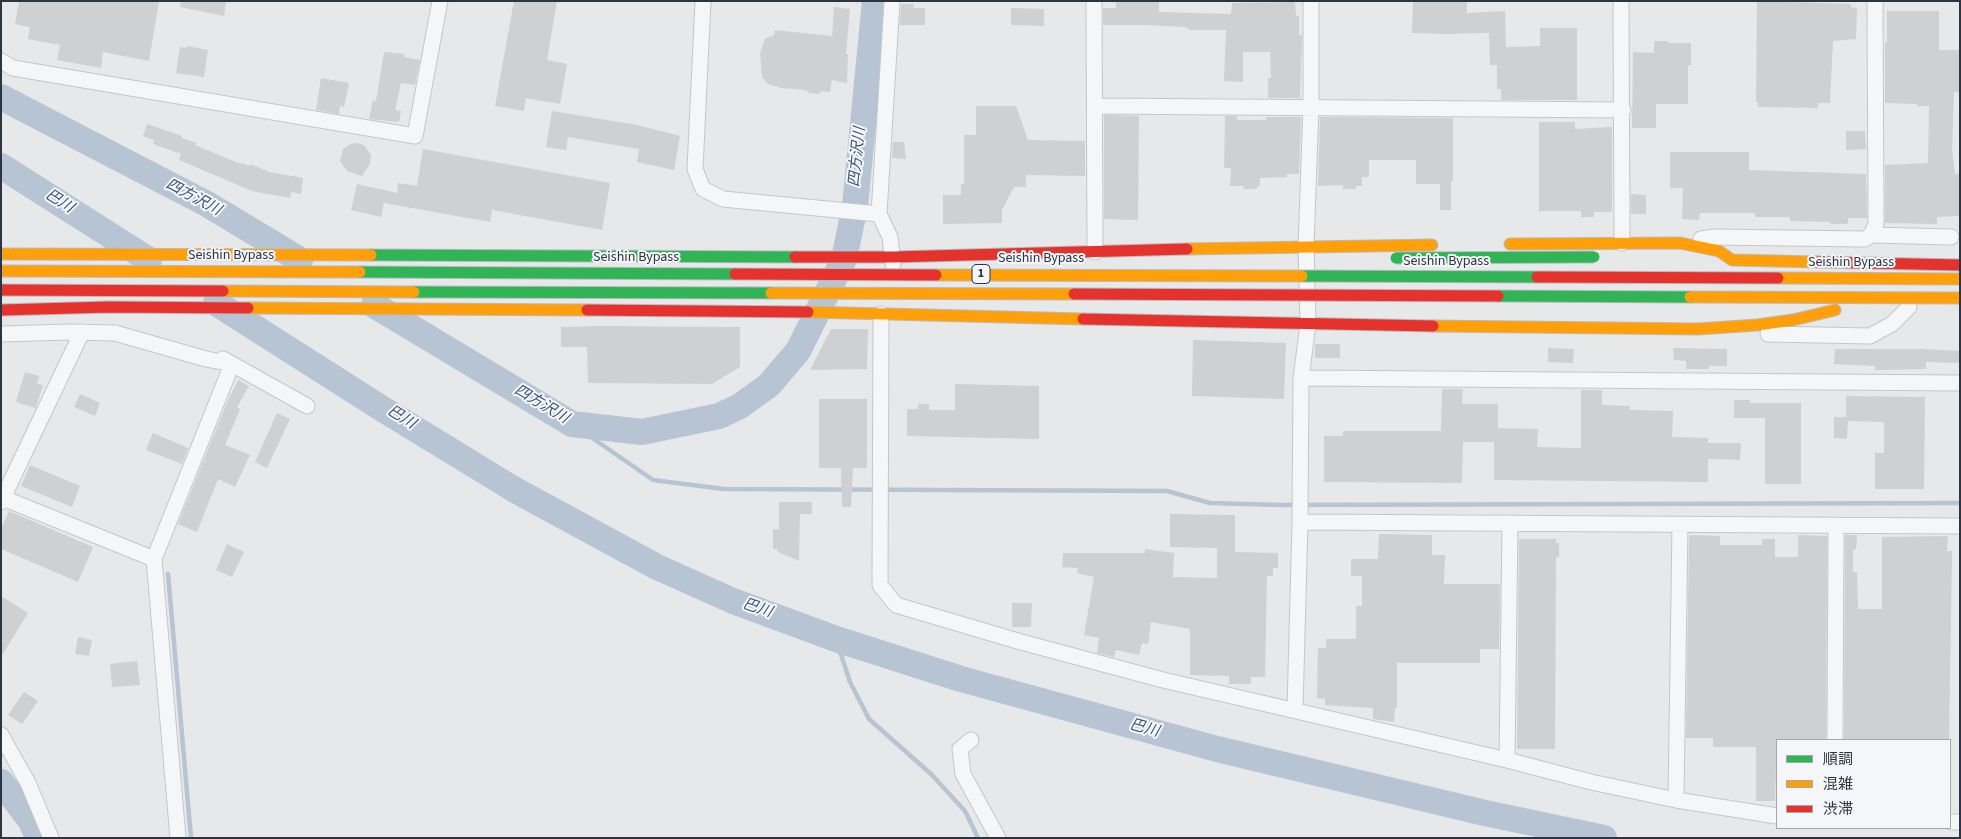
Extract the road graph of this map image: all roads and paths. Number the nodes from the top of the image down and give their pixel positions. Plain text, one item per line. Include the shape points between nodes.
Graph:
1 (440, 1) edge
2 (703, 1) edge
3 (892, 1) edge
4 (1094, 1) edge
5 (1311, 1) edge
6 (1621, 1) edge
7 (1875, 1) edge
8 (1, 61) edge
9 (1095, 106) junction
10 (1311, 106) junction
11 (1622, 110) junction
12 (874, 214) junction
13 (1871, 235) junction
14 (1951, 237) dead end
15 (1622, 243) junction
16 (1680, 243) junction
17 (1444, 244) dead end
18 (1494, 244) dead end
19 (1306, 246) junction
20 (1095, 252) junction
21 (1, 254) edge
22 (893, 257) junction
23 (1599, 257) dead end
24 (1328, 258) dead end
25 (1387, 258) dead end
26 (1702, 259) dead end
27 (1732, 260) junction
28 (1960, 264) edge
29 (1, 271) edge
30 (880, 274) junction
31 (1960, 279) edge
32 (1, 290) edge
33 (902, 294) junction
34 (1960, 298) edge
35 (1960, 305) edge
36 (108, 306) junction
37 (1908, 307) junction
38 (1, 310) edge
39 (1835, 310) junction
40 (1765, 312) dead end
41 (886, 314) junction
42 (1391, 314) dead end
43 (1308, 324) junction
44 (1716, 328) junction
45 (82, 332) junction
46 (1, 334) edge
47 (232, 364) junction
48 (1301, 378) junction
49 (1960, 383) edge
50 (307, 406) dead end
51 (2, 500) edge
52 (1300, 522) junction
53 (1510, 523) junction
54 (1680, 525) junction
55 (1836, 525) junction
56 (1960, 526) edge
57 (154, 558) junction
58 (1295, 709) junction
59 (1, 735) edge
60 (1835, 739) edge
61 (971, 740) dead end
62 (1507, 760) junction
63 (1676, 800) junction
64 (1776, 816) edge
65 (51, 838) edge
66 (178, 838) edge
67 (998, 838) edge

1 - 8 street via 415,136 13,68
2 - 12 street via 695,169 703,189 723,199
3 - 12 street
4 - 9 street
5 - 10 street
6 - 11 street
7 - 13 street via 1876,224
9 - 10 street
9 - 20 street
10 - 11 street
10 - 19 street
11 - 15 street
12 - 22 street via 890,237
13 - 14 street
13 - 16 street via 1865,239 1714,237
15 - 16 highway
15 - 18 highway
16 - 27 highway via 1719,251
17 - 19 highway, 1
19 - 20 highway, 1
19 - 43 street
20 - 22 highway, 1
21 - 22 highway, 1
22 - 41 street
23 - 25 highway, bridge
24 - 30 highway, bridge via 982,261
26 - 27 highway
27 - 28 highway
29 - 30 highway, Seishin Bypass / 1, bridge
30 - 31 highway, Seishin Bypass / 1, bridge
32 - 33 highway, 1, bridge
33 - 34 highway, 1, bridge
33 - 42 highway, bridge via 1013,306 1244,315
35 - 37 highway
36 - 38 highway
36 - 41 highway
36 - 47 street via 128,328 210,352
37 - 39 highway
37 - 44 street via 1892,324 1870,336 1770,334
39 - 40 highway
39 - 44 highway via 1793,320
41 - 43 highway
41 - 58 street via 880,584 896,605 1116,667
43 - 44 highway
43 - 48 street
45 - 46 street
45 - 47 street via 116,333
45 - 51 street
47 - 50 street
47 - 57 street
48 - 49 street
48 - 52 street
51 - 57 street
52 - 53 street
52 - 58 street
53 - 54 street
53 - 62 street
54 - 55 street
54 - 63 street
55 - 56 street
55 - 60 street
57 - 66 street
58 - 62 street
59 - 65 street via 28,783
61 - 67 street via 960,749 964,774
62 - 63 street
63 - 64 street

